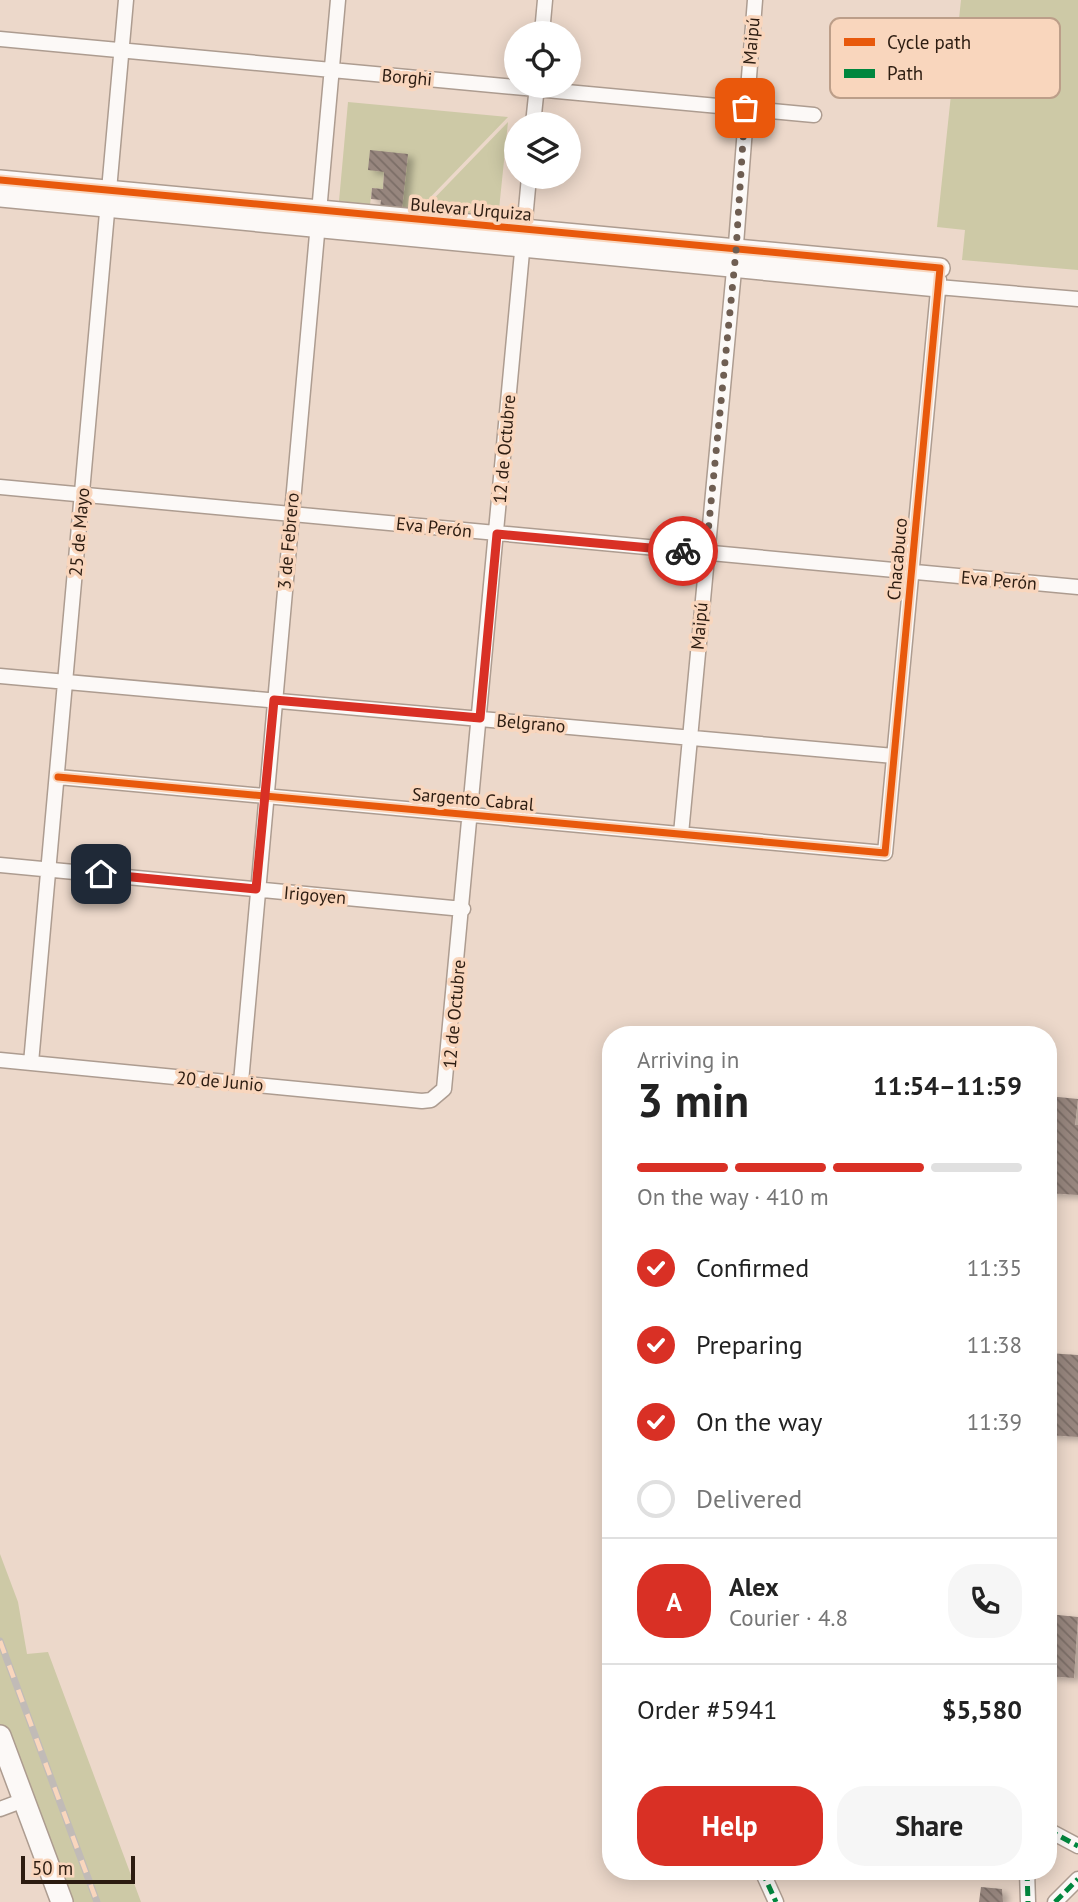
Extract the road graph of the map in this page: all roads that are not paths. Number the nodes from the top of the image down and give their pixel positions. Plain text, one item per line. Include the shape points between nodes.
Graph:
1 (126, 0) edge
2 (338, 0) edge
3 (545, 0) edge
4 (755, 0) edge
5 (542, 21) edge
6 (0, 39) edge
7 (122, 51) junction
8 (332, 70) junction
9 (504, 84) edge
10 (581, 91) edge
11 (745, 108) junction
12 (814, 115) dead end
13 (0, 180) edge
14 (528, 189) edge
15 (0, 197) edge
16 (109, 198) junction
17 (318, 218) junction
18 (523, 238) junction
19 (735, 260) junction
20 (939, 277) junction
21 (1078, 299) edge
22 (0, 487) edge
23 (82, 494) junction
24 (290, 513) junction
25 (497, 534) junction
26 (706, 553) junction
27 (912, 572) junction
28 (1078, 587) edge
29 (0, 676) edge
30 (66, 681) junction
31 (274, 700) junction
32 (480, 718) junction
33 (690, 737) junction
34 (894, 756) junction
35 (58, 777) junction
36 (265, 796) junction
37 (471, 815) junction
38 (681, 834) junction
39 (885, 853) joint
40 (0, 865) edge
41 (50, 869) junction
42 (256, 889) junction
43 (463, 909) junction
44 (0, 1060) edge
45 (31, 1063) junction
46 (241, 1082) junction
47 (439, 1095) joint
48 (0, 1736) edge
49 (24, 1800) junction
50 (0, 1809) edge
51 (1057, 1835) edge
52 (1078, 1846) edge
53 (1078, 1879) edge
54 (766, 1880) edge
55 (1027, 1880) edge
56 (62, 1902) edge
57 (776, 1902) edge
58 (1028, 1902) edge
59 (1055, 1902) edge

1 - 7 street, 25 de Mayo
2 - 8 street, 3 de Febrero
3 - 5 street
4 - 11 street, Maipú
6 - 7 street, Borghi
7 - 8 street, Borghi
7 - 16 street, 25 de Mayo
8 - 9 street, Borghi
8 - 17 street, 3 de Febrero
10 - 11 street, Borghi
11 - 12 street, Borghi
11 - 19 street, Maipú
13 - 16 street, Bulevar Urquiza
14 - 18 street, 12 de Octubre
15 - 16 street, Bulevar Urquiza
16 - 17 street, Bulevar Urquiza
16 - 23 street, 25 de Mayo
17 - 18 street, Bulevar Urquiza
17 - 24 street, 3 de Febrero
18 - 19 street, Bulevar Urquiza
18 - 25 street, 12 de Octubre
19 - 20 street, Bulevar Urquiza
19 - 26 street, Maipú
20 - 21 street, Bulevar Urquiza
20 - 27 street, Chacabuco
22 - 23 street, Eva Perón
23 - 24 street, Eva Perón
23 - 30 street, 25 de Mayo
24 - 25 street, Eva Perón
24 - 31 street, 3 de Febrero
25 - 26 street, Eva Perón
25 - 32 street, 12 de Octubre
26 - 27 street, Eva Perón
26 - 33 street, Maipú
27 - 28 street, Eva Perón
27 - 34 street, Chacabuco
29 - 30 street, Belgrano
30 - 31 street, Belgrano
30 - 35 street, 25 de Mayo
31 - 32 street, Belgrano
31 - 36 street, 3 de Febrero
32 - 33 street, Belgrano
32 - 37 street, 12 de Octubre
33 - 34 street, Belgrano
33 - 38 street, Maipú
34 - 39 street, Chacabuco
35 - 36 street, Sargento Cabral
35 - 41 street, 25 de Mayo
36 - 37 street, Sargento Cabral
36 - 42 street, 3 de Febrero
37 - 38 street, Sargento Cabral
37 - 43 street, 12 de Octubre
38 - 39 street, Sargento Cabral
40 - 41 street, Irigoyen
41 - 42 street, Irigoyen
41 - 45 street, 25 de Mayo
42 - 43 street, Irigoyen
42 - 46 street, 3 de Febrero
43 - 47 street, 12 de Octubre via 448,1079
44 - 45 street, 20 de Junio
45 - 46 street, 20 de Junio
46 - 47 street, 20 de Junio via 422,1101
48 - 49 main road
49 - 50 street
49 - 56 main road
51 - 52 street
53 - 59 street
54 - 57 street
55 - 58 street

